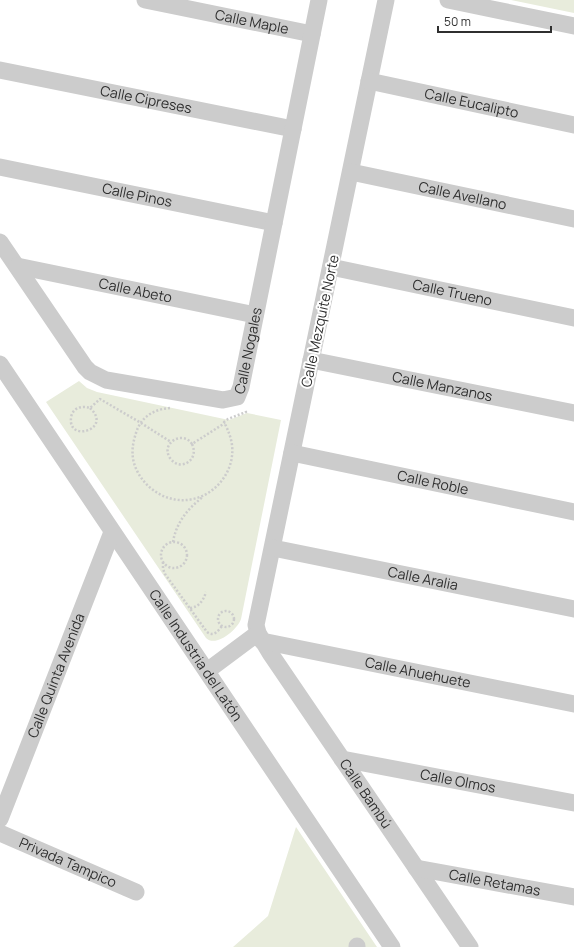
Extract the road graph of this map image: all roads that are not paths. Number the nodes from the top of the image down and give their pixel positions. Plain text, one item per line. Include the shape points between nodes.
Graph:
1 (145, 0) edge
2 (319, 0) edge
3 (386, 0) edge
4 (448, 0) edge
5 (574, 26) edge
6 (312, 34) junction
7 (0, 70) edge
8 (369, 81) junction
9 (574, 125) edge
10 (293, 129) junction
11 (0, 167) edge
12 (350, 172) junction
13 (574, 219) edge
14 (274, 223) junction
15 (0, 242) edge
16 (16, 266) junction
17 (331, 267) junction
18 (255, 315) junction
19 (574, 318) edge
20 (311, 360) junction
21 (0, 364) edge
22 (574, 413) edge
23 (292, 453) junction
24 (574, 512) edge
25 (112, 532) junction
26 (272, 548) junction
27 (574, 609) edge
28 (260, 637) junction
29 (207, 671) junction
30 (574, 704) edge
31 (342, 759) junction
32 (574, 804) edge
33 (0, 819) edge
34 (0, 833) edge
35 (416, 868) junction
36 (136, 892) dead end
37 (574, 897) edge
38 (392, 947) edge
39 (470, 947) edge

1 - 6 street, Calle Maple
2 - 6 street, Calle Nogales
3 - 8 street, Calle Mezquite Norte
4 - 5 street
6 - 10 street, Calle Nogales
7 - 10 street, Calle Cipreses
8 - 9 street, Calle Eucalipto
8 - 12 street, Calle Mezquite Norte
10 - 14 street, Calle Nogales
11 - 14 street, Calle Pinos
12 - 13 street, Calle Avellano
12 - 17 street, Calle Mezquite Norte
14 - 18 street, Calle Nogales
15 - 16 street, Calle Nogales
16 - 18 street, Calle Abeto
16 - 18 street, Calle Nogales via 85,367 106,380 223,400 237,397
17 - 19 street, Calle Trueno
17 - 20 street, Calle Mezquite Norte
20 - 22 street, Calle Manzanos
20 - 23 street, Calle Mezquite Norte
21 - 25 street, Calle Industria del Latón
23 - 24 street, Calle Roble
23 - 26 street, Calle Mezquite Norte
25 - 29 street, Calle Industria del Latón
25 - 33 street, Calle Quinta Avenida
26 - 27 street, Calle Aralia
26 - 28 street, Calle Mezquite Norte via 256,625
28 - 29 street
28 - 30 street, Calle Ahuehuete
28 - 31 street, Calle Bambú
29 - 38 street, Calle Industria del Latón
31 - 32 street, Calle Olmos
31 - 35 street, Calle Bambú
34 - 36 street, Privada Tampico
35 - 37 street, Calle Retamas
35 - 39 street, Calle Bambú

